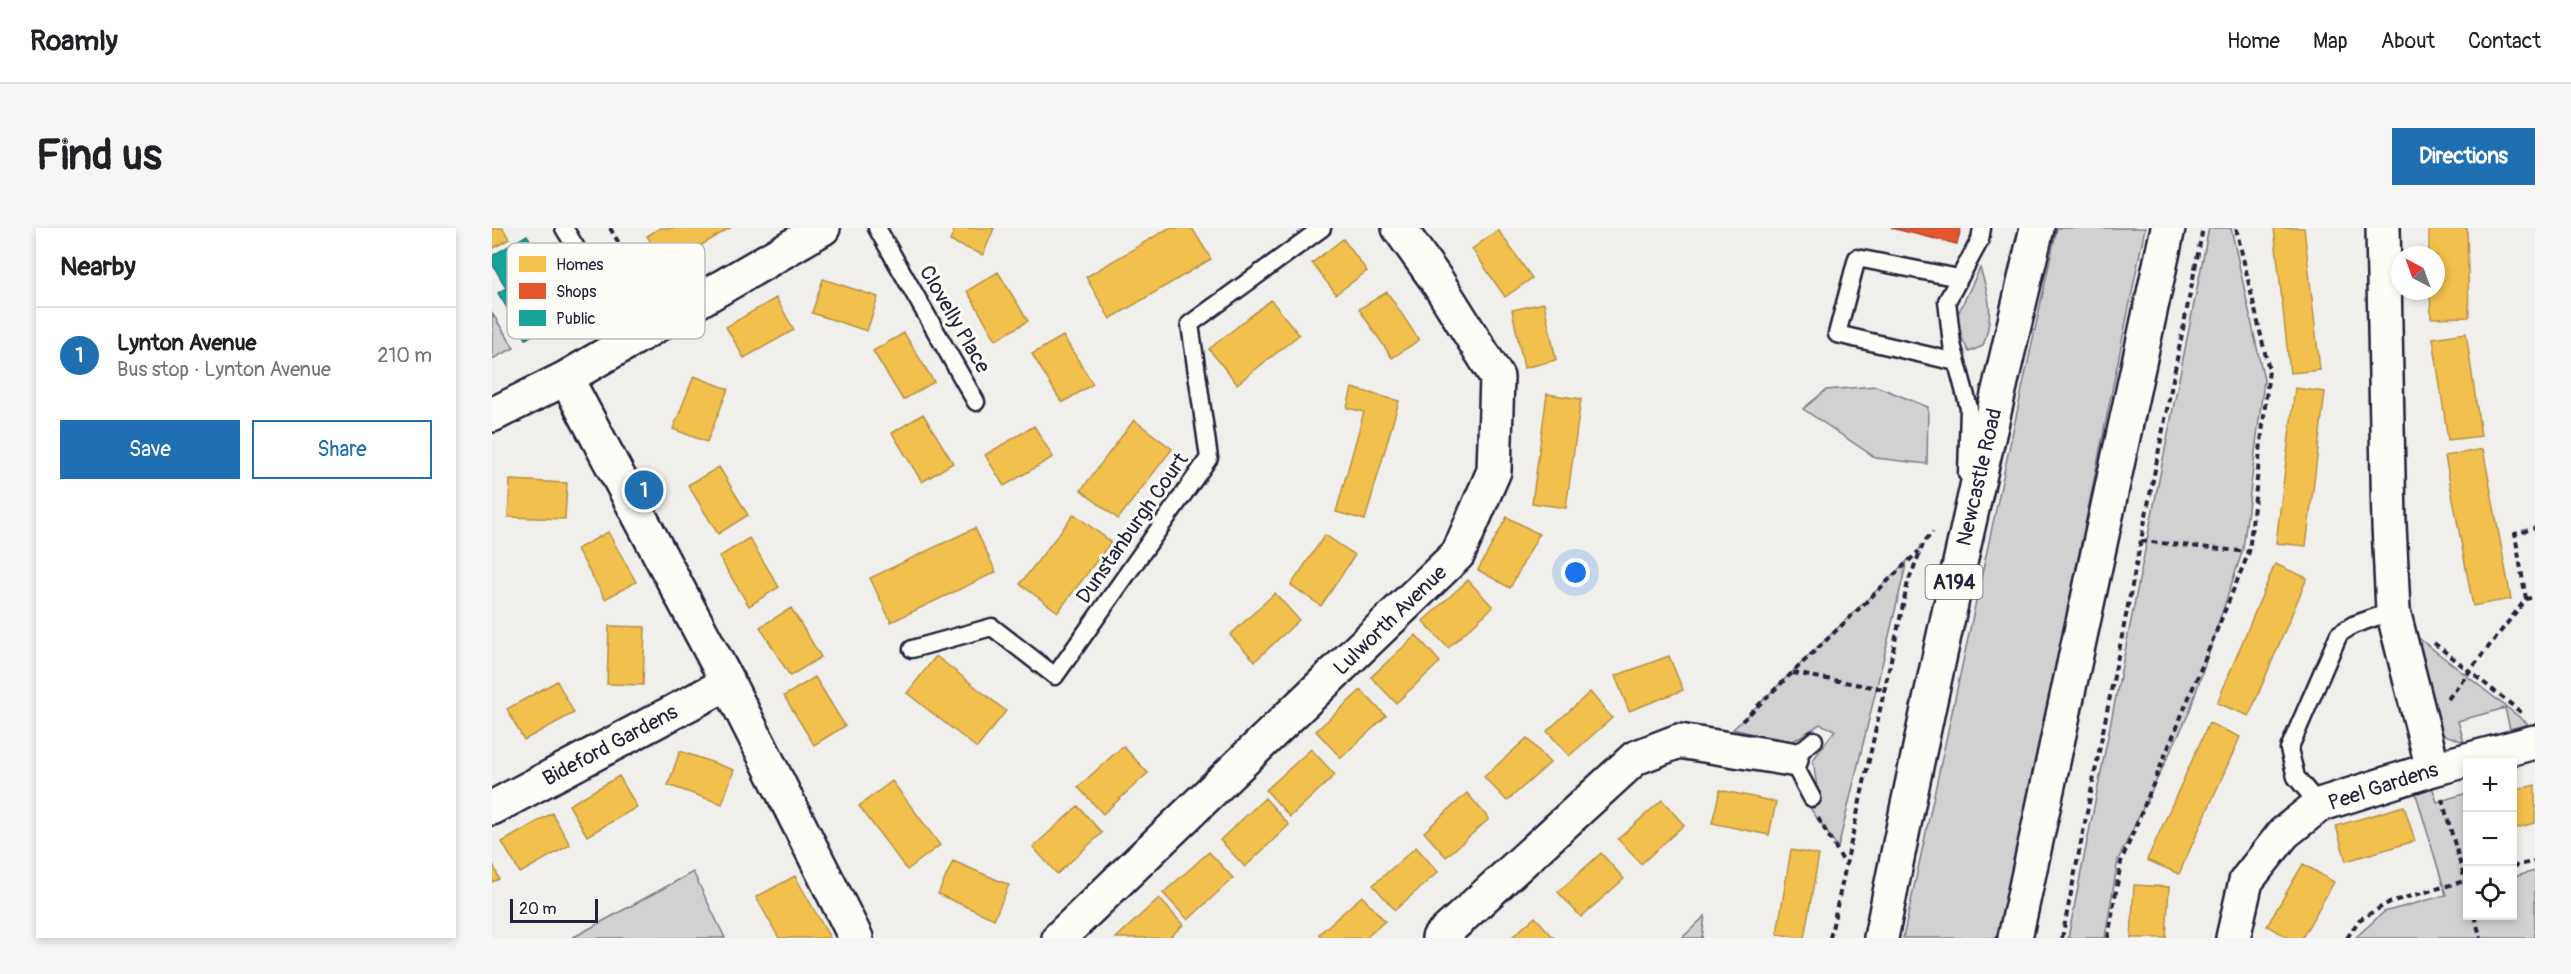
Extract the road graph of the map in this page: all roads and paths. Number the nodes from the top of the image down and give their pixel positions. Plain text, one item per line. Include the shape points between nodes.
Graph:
1 (564, 228) edge
2 (610, 228) edge
3 (823, 228) edge
4 (877, 228) edge
5 (1322, 228) edge
6 (1399, 228) edge
7 (1982, 228) edge
8 (2037, 228) edge
9 (2168, 228) edge
10 (2203, 228) edge
11 (2236, 228) edge
12 (2383, 228) edge
13 (573, 243) edge
14 (619, 243) edge
15 (1959, 278) junction
16 (705, 296) edge
17 (631, 339) edge
18 (1956, 362) junction
19 (566, 378) junction
20 (976, 402) dead end
21 (492, 415) edge
22 (1952, 528) junction
23 (2535, 528) edge
24 (2141, 540) junction
25 (1921, 549) junction
26 (2249, 552) junction
27 (2535, 597) edge
28 (2526, 599) junction
29 (2393, 611) junction
30 (912, 649) dead end
31 (1792, 672) junction
32 (2470, 672) junction
33 (728, 683) junction
34 (1884, 689) junction
35 (2530, 729) edge
36 (2423, 730) junction
37 (1716, 746) junction
38 (1802, 749) joint
39 (2433, 769) junction
40 (1812, 798) joint
41 (2319, 806) junction
42 (492, 808) edge
43 (2535, 861) edge
44 (1845, 864) junction
45 (2516, 866) edge
46 (2463, 871) edge
47 (2463, 882) edge
48 (2476, 920) edge
49 (856, 938) edge
50 (1059, 938) edge
51 (1439, 938) edge
52 (1830, 938) edge
53 (1881, 938) edge
54 (2015, 938) edge
55 (2062, 938) edge
56 (2108, 938) edge
57 (2233, 938) edge
58 (2347, 938) edge
59 (2481, 938) edge

1 - 13 lane
2 - 14 path
3 - 16 street
4 - 20 lane, Clovelly Place
5 - 30 lane, Dunstanburgh Court via 1190,324 1209,458 1055,676 992,627
6 - 50 street, Lulworth Avenue via 1497,377 1494,471 1458,554
7 - 15 lane via 1980,240
8 - 22 street, Newcastle Road / A194
9 - 54 street
10 - 24 path
11 - 26 path via 2269,370
12 - 29 street
15 - 18 lane via 1947,302
15 - 18 lane via 1857,258 1837,334
17 - 19 street
18 - 22 lane via 1969,408
19 - 21 street
19 - 33 street
22 - 25 path via 1924,542
22 - 53 street, Newcastle Road / A194 via 1918,748
23 - 28 path via 2515,534
24 - 26 path
24 - 55 path
25 - 31 path
25 - 34 path via 1908,582
26 - 56 path via 2121,861
27 - 28 path
28 - 32 path
29 - 32 path
29 - 36 street
29 - 41 lane via 2339,634 2289,749 2296,777
31 - 34 path
31 - 37 path
32 - 35 path
32 - 36 path
33 - 42 street, Bideford Gardens
33 - 49 street
34 - 44 path
35 - 39 street, Peel Gardens
36 - 39 street
37 - 38 street
37 - 51 street via 1679,741 1635,758
38 - 40 lane
39 - 41 street, Peel Gardens
39 - 46 path
40 - 44 path via 1808,802
41 - 57 street, Peel Gardens via 2284,833 2246,881
43 - 45 path
44 - 52 path
47 - 58 path via 2390,902 2359,920
48 - 59 path

